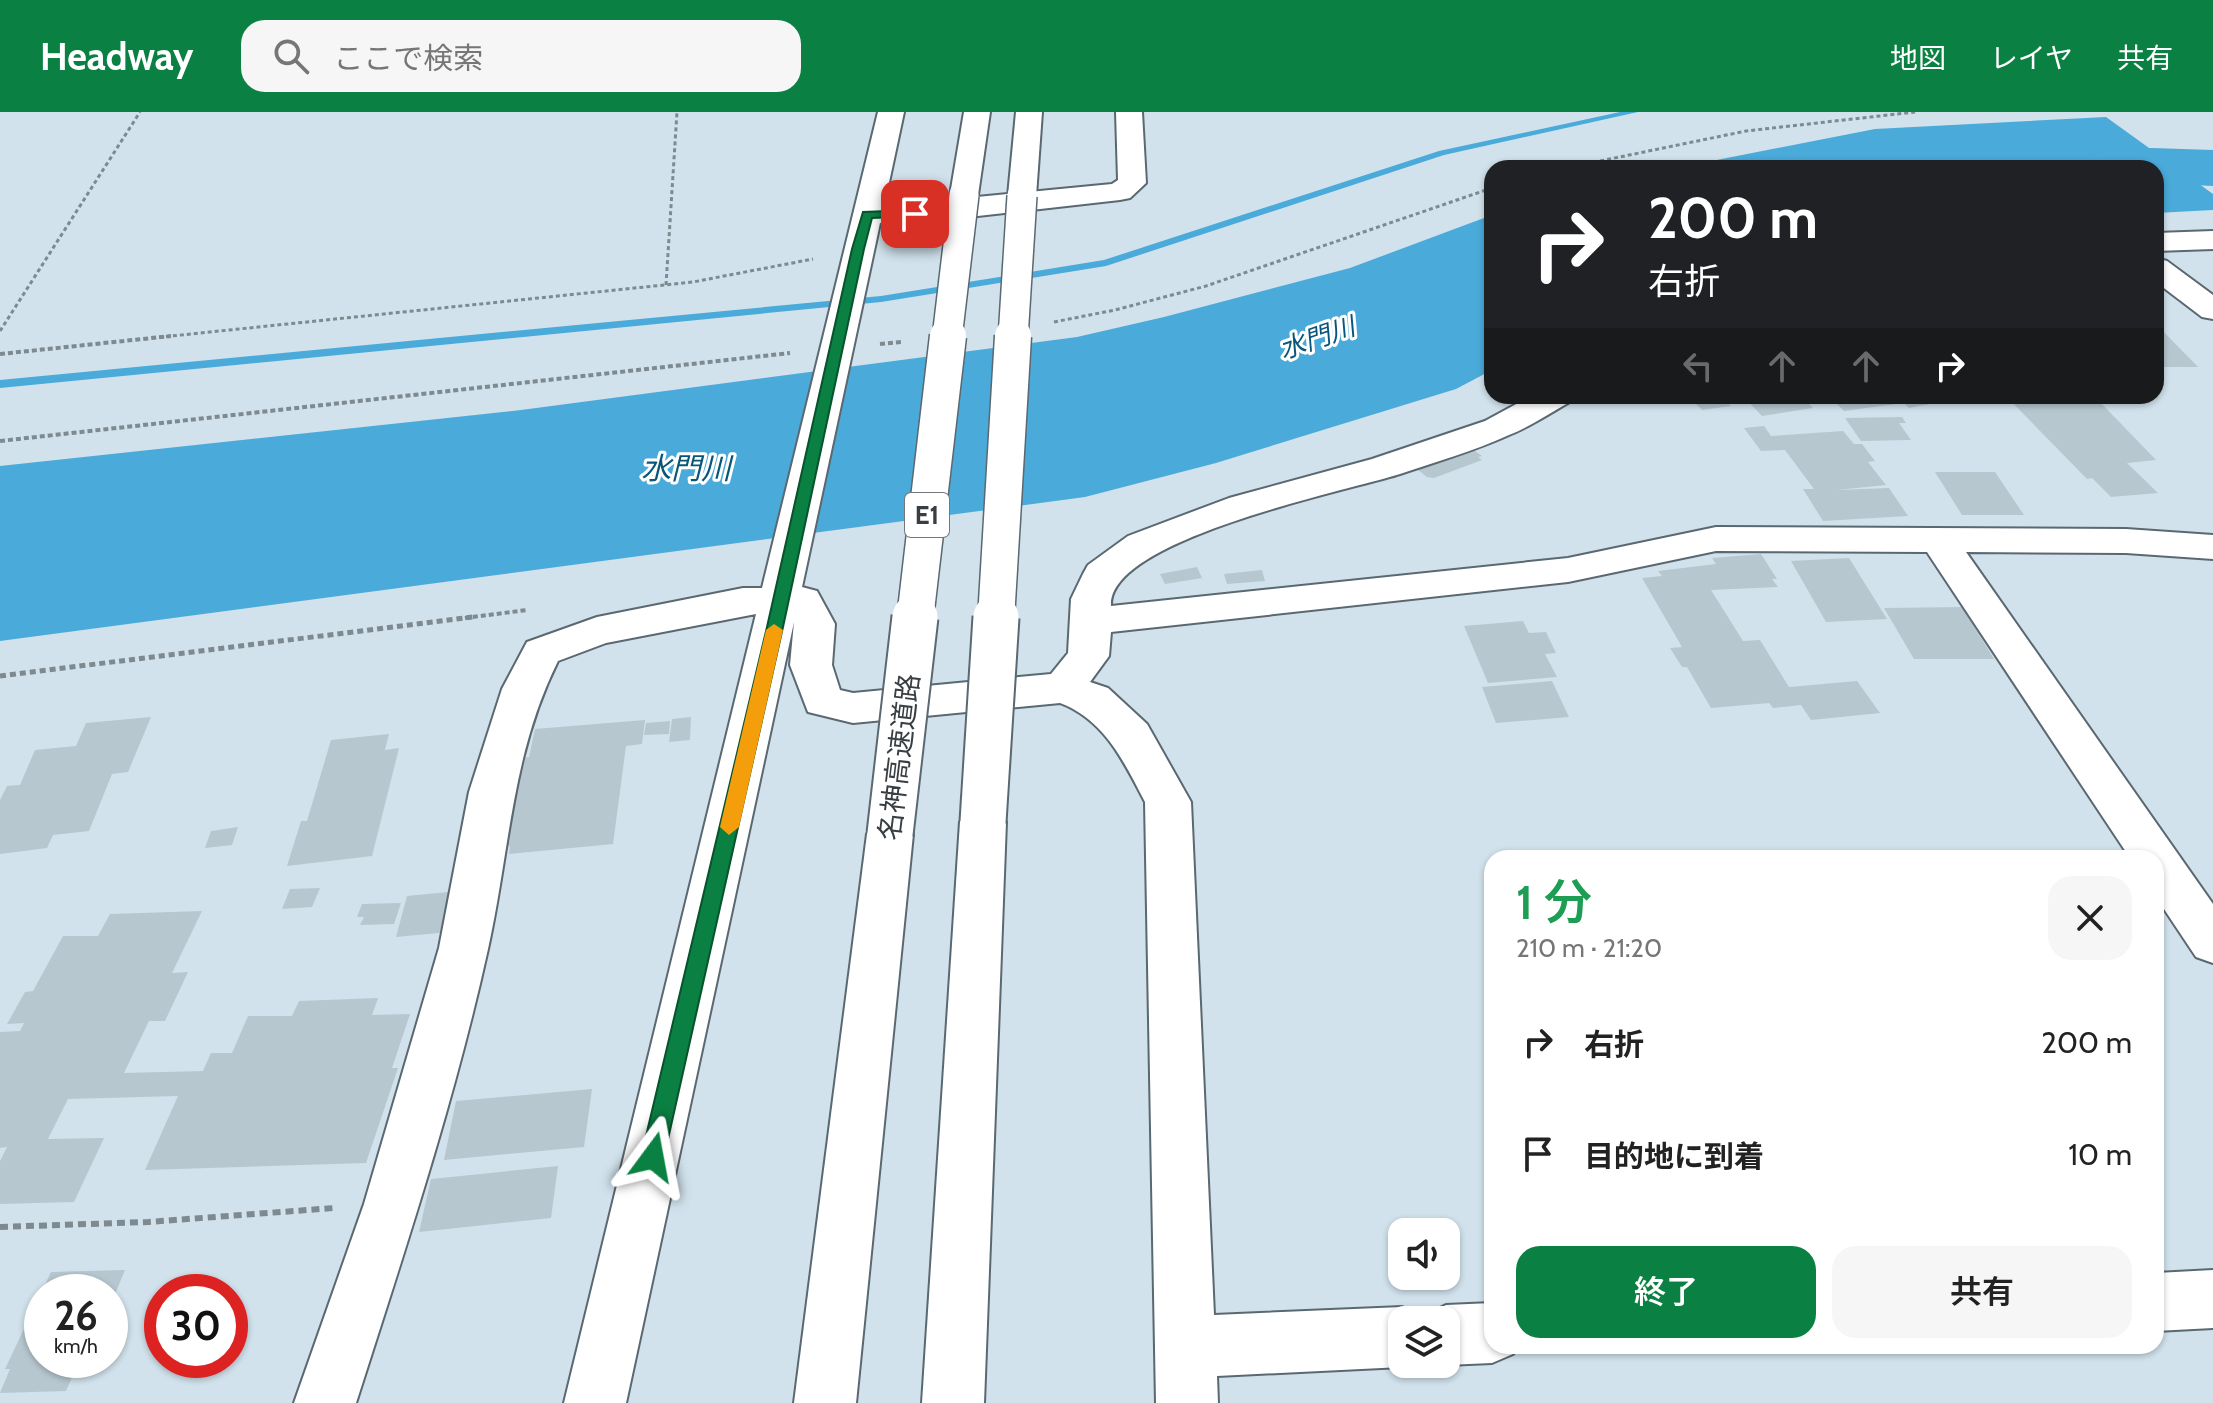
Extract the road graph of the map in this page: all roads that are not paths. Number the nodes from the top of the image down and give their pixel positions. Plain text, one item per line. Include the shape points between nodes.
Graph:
1 (891, 112) edge
2 (977, 112) edge
3 (1029, 112) edge
4 (1129, 112) edge
5 (867, 215) junction
6 (2213, 240) edge
7 (2164, 242) edge
8 (2164, 273) edge
9 (2213, 310) edge
10 (1541, 404) edge
11 (1939, 541) junction
12 (2213, 547) edge
13 (781, 599) junction
14 (1092, 621) junction
15 (1063, 688) junction
16 (2151, 850) edge
17 (2164, 870) edge
18 (2213, 943) edge
19 (2213, 1299) edge
20 (2164, 1302) edge
21 (1484, 1333) edge
22 (1460, 1334) edge
23 (1388, 1339) edge
24 (1186, 1375) edge
25 (325, 1403) edge
26 (595, 1403) edge
27 (825, 1403) edge
28 (953, 1403) edge

1 - 5 main road
2 - 27 main road, 名神高速道路 / E1, bridge
3 - 28 main road, bridge via 983,822
4 - 5 main road via 1132,183 1120,192
5 - 13 main road
6 - 7 main road
8 - 9 main road
10 - 14 main road via 1497,428 1385,467 1242,506 1141,544 1102,574 1091,599
11 - 12 main road via 2126,541
11 - 14 main road via 1716,539 1568,570
11 - 16 main road
13 - 15 main road via 803,600 815,624 811,665 823,701 853,708
13 - 25 main road via 743,601 597,631 542,652 523,689 491,792 464,948 392,1204
13 - 26 main road
14 - 15 main road via 1088,656
15 - 24 main road via 1093,699 1132,735 1168,802
17 - 18 main road
19 - 20 main road
21 - 22 main road
23 - 24 main road

